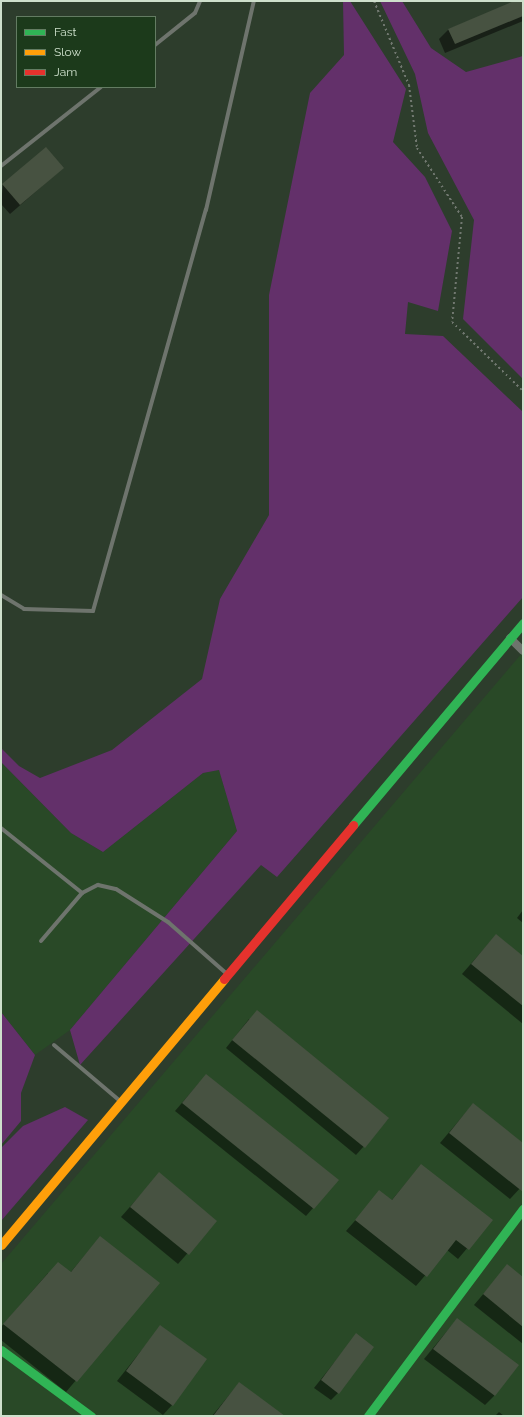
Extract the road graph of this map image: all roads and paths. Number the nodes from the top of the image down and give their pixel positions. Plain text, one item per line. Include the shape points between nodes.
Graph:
1 (200, 1) edge
2 (254, 1) edge
3 (374, 1) edge
4 (156, 44) edge
5 (100, 88) edge
6 (1, 166) edge
7 (523, 391) edge
8 (1, 596) edge
9 (523, 623) edge
10 (510, 638) junction
11 (523, 651) edge
12 (1, 828) edge
13 (82, 894) junction
14 (41, 941) dead end
15 (227, 975) junction
16 (54, 1045) dead end
17 (122, 1102) junction
18 (523, 1209) edge
19 (1, 1245) edge
20 (1, 1350) edge
21 (91, 1416) edge
22 (368, 1416) edge

1 - 4 lane via 195,13
2 - 8 lane via 206,210 93,611 24,609
3 - 7 path via 409,85 417,148 462,217 452,322
5 - 6 lane
9 - 10 main road
10 - 11 street
10 - 15 main road
12 - 13 lane
13 - 14 lane
13 - 15 lane via 98,886 116,889 168,922
15 - 17 main road
16 - 17 lane
17 - 19 main road
18 - 22 main road
20 - 21 main road

